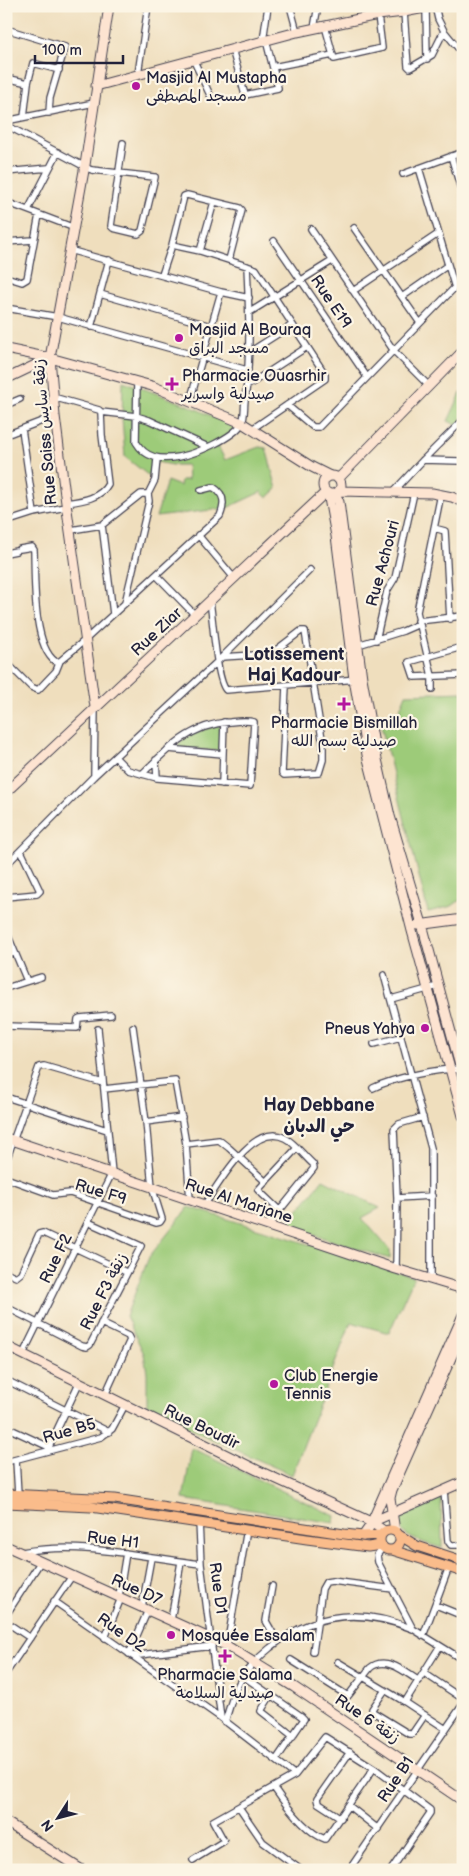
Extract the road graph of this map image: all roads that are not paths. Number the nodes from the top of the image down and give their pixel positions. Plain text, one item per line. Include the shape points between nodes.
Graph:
1 (109, 6) edge
2 (148, 6) edge
3 (268, 6) edge
4 (290, 6) edge
5 (318, 6) edge
6 (432, 7) edge
7 (398, 11) edge
8 (378, 15) junction
9 (325, 26) junction
10 (314, 28) junction
11 (6, 29) edge
12 (444, 31) junction
13 (297, 32) junction
14 (264, 40) junction
15 (232, 49) junction
16 (463, 54) edge
17 (333, 55) junction
18 (426, 59) junction
19 (193, 60) junction
20 (273, 67) junction
21 (59, 70) junction
22 (138, 74) junction
23 (6, 78) edge
24 (28, 84) junction
25 (96, 86) junction
26 (210, 95) dead end
27 (94, 103) junction
28 (49, 113) junction
29 (24, 118) junction
30 (6, 121) edge
31 (6, 125) edge
32 (123, 143) dead end
33 (58, 152) junction
34 (463, 152) edge
35 (451, 156) junction
36 (84, 165) junction
37 (48, 168) junction
38 (419, 168) junction
39 (6, 172) edge
40 (119, 173) junction
41 (403, 174) dead end
42 (463, 196) edge
43 (6, 202) edge
44 (214, 202) junction
45 (28, 210) junction
46 (39, 215) junction
47 (72, 227) junction
48 (354, 228) dead end
49 (311, 229) dead end
50 (438, 234) junction
51 (34, 240) junction
52 (274, 241) dead end
53 (6, 242) edge
54 (172, 245) junction
55 (69, 250) junction
56 (200, 252) junction
57 (109, 260) junction
58 (229, 260) junction
59 (332, 261) junction
60 (247, 266) junction
61 (448, 266) junction
62 (384, 271) junction
63 (162, 274) junction
64 (6, 277) edge
65 (463, 279) edge
66 (301, 281) junction
67 (455, 288) junction
68 (221, 292) junction
69 (353, 292) junction
70 (100, 294) junction
71 (275, 297) junction
72 (402, 297) junction
73 (249, 298) junction
74 (6, 308) edge
75 (250, 312) junction
76 (58, 317) junction
77 (420, 323) junction
78 (292, 325) junction
79 (211, 326) junction
80 (91, 327) junction
81 (306, 347) junction
82 (6, 349) edge
83 (394, 351) junction
84 (463, 351) edge
85 (248, 353) junction
86 (50, 358) junction
87 (203, 358) junction
88 (247, 370) junction
89 (366, 377) junction
90 (6, 379) edge
91 (138, 381) junction
92 (247, 386) junction
93 (429, 386) junction
94 (53, 397) junction
95 (20, 398) dead end
96 (190, 401) junction
97 (6, 405) edge
98 (287, 405) junction
99 (101, 412) junction
100 (54, 416) junction
101 (136, 416) junction
102 (463, 420) edge
103 (242, 423) junction
104 (22, 429) junction
105 (252, 429) junction
106 (6, 435) edge
107 (208, 447) junction
108 (157, 459) junction
109 (423, 460) junction
110 (460, 461) dead end
111 (332, 487) junction
112 (201, 490) dead end
113 (394, 492) junction
114 (414, 493) junction
115 (148, 494) junction
116 (441, 494) junction
117 (463, 502) edge
118 (66, 505) junction
119 (34, 513) junction
120 (6, 521) edge
121 (102, 525) junction
122 (434, 528) junction
123 (71, 530) junction
124 (198, 535) junction
125 (6, 553) edge
126 (310, 570) dead end
127 (156, 575) junction
128 (234, 578) junction
129 (210, 601) junction
130 (124, 603) junction
131 (113, 614) junction
132 (195, 615) junction
133 (463, 616) edge
134 (450, 618) junction
135 (418, 623) junction
136 (85, 640) junction
137 (376, 640) junction
138 (358, 644) junction
139 (463, 649) edge
140 (427, 656) junction
141 (220, 659) junction
142 (60, 661) junction
143 (6, 662) edge
144 (463, 675) edge
145 (432, 676) junction
146 (358, 679) junction
147 (314, 683) junction
148 (286, 686) junction
149 (432, 689) dead end
150 (96, 707) junction
151 (224, 722) junction
152 (168, 749) junction
153 (223, 754) junction
154 (115, 757) junction
155 (156, 760) junction
156 (142, 774) junction
157 (94, 776) junction
158 (157, 778) junction
159 (222, 784) junction
160 (6, 792) edge
161 (21, 851) junction
162 (6, 865) edge
163 (6, 897) edge
164 (463, 919) edge
165 (422, 924) junction
166 (411, 927) junction
167 (6, 931) edge
168 (15, 953) junction
169 (6, 954) edge
170 (384, 975) dead end
171 (41, 977) dead end
172 (27, 981) junction
173 (438, 986) junction
174 (6, 988) edge
175 (428, 988) junction
176 (391, 999) junction
177 (111, 1015) dead end
178 (6, 1026) edge
179 (133, 1027) dead end
180 (98, 1029) dead end
181 (401, 1037) junction
182 (374, 1044) dead end
183 (450, 1068) junction
184 (462, 1072) edge
185 (411, 1077) junction
186 (140, 1084) junction
187 (104, 1086) junction
188 (373, 1088) dead end
189 (6, 1097) edge
190 (27, 1104) junction
191 (463, 1116) edge
192 (182, 1117) junction
193 (423, 1117) junction
194 (146, 1122) junction
195 (107, 1130) junction
196 (10, 1139) edge
197 (186, 1144) junction
198 (296, 1149) junction
199 (238, 1156) junction
200 (6, 1162) edge
201 (112, 1173) junction
202 (6, 1178) edge
203 (266, 1182) junction
204 (152, 1187) junction
205 (432, 1196) junction
206 (398, 1198) junction
207 (190, 1200) junction
208 (97, 1202) junction
209 (205, 1204) junction
210 (279, 1210) junction
211 (88, 1222) junction
212 (268, 1225) junction
213 (75, 1248) junction
214 (396, 1269) junction
215 (6, 1272) edge
216 (126, 1272) junction
217 (431, 1280) junction
218 (463, 1289) edge
219 (6, 1307) edge
220 (463, 1315) edge
221 (38, 1323) junction
222 (101, 1323) junction
223 (463, 1331) edge
224 (6, 1346) edge
225 (23, 1354) junction
226 (6, 1380) edge
227 (80, 1383) junction
228 (105, 1395) junction
229 (125, 1405) junction
230 (66, 1410) junction
231 (6, 1426) edge
232 (109, 1432) junction
233 (49, 1448) junction
234 (16, 1460) junction
235 (6, 1462) edge
236 (463, 1482) edge
237 (444, 1490) junction
238 (6, 1494) edge
239 (18, 1494) junction
240 (6, 1504) edge
241 (199, 1511) junction
242 (392, 1512) junction
243 (199, 1522) junction
244 (371, 1522) junction
245 (247, 1529) junction
246 (383, 1533) junction
247 (397, 1533) junction
248 (363, 1536) junction
249 (463, 1545) edge
250 (7, 1547) edge
251 (383, 1550) junction
252 (21, 1552) junction
253 (126, 1553) junction
254 (151, 1558) junction
255 (41, 1561) junction
256 (180, 1562) junction
257 (463, 1562) edge
258 (201, 1564) junction
259 (449, 1567) junction
260 (463, 1572) edge
261 (72, 1576) junction
262 (272, 1586) dead end
263 (393, 1589) junction
264 (120, 1597) junction
265 (54, 1601) junction
266 (436, 1605) junction
267 (145, 1608) junction
268 (6, 1615) edge
269 (463, 1616) edge
270 (171, 1620) junction
271 (6, 1622) edge
272 (316, 1622) junction
273 (413, 1629) junction
274 (423, 1636) junction
275 (30, 1638) junction
276 (105, 1638) junction
277 (212, 1642) junction
278 (278, 1642) junction
279 (228, 1646) junction
280 (440, 1646) junction
281 (313, 1652) dead end
282 (130, 1655) junction
283 (291, 1660) dead end
284 (463, 1660) edge
285 (255, 1661) junction
286 (338, 1662) dead end
287 (6, 1673) edge
288 (424, 1673) junction
289 (243, 1676) junction
290 (364, 1676) junction
291 (418, 1681) junction
292 (385, 1690) junction
293 (270, 1695) junction
294 (463, 1699) edge
295 (405, 1702) junction
296 (463, 1704) edge
297 (425, 1715) junction
298 (223, 1720) junction
299 (446, 1729) junction
300 (293, 1736) junction
301 (350, 1752) junction
302 (276, 1760) junction
303 (374, 1768) junction
304 (417, 1771) junction
305 (296, 1775) junction
306 (274, 1788) junction
307 (404, 1790) junction
308 (463, 1802) edge
309 (349, 1806) junction
310 (239, 1808) junction
311 (341, 1818) junction
312 (6, 1822) edge
313 (378, 1828) junction
314 (193, 1860) dead end
315 (82, 1870) edge
316 (301, 1870) edge
317 (349, 1870) edge
318 (391, 1870) edge

1 - 25 main road, Rue Saiss زنقة سايس
2 - 22 street
3 - 14 street
4 - 13 street
5 - 10 street
6 - 7 main road
6 - 12 street
6 - 18 street
7 - 8 main road
7 - 18 street via 408,66 410,68
8 - 9 main road
8 - 17 street via 382,48 334,59
9 - 10 main road
9 - 17 street
10 - 13 main road
11 - 21 street via 65,47
12 - 16 street
12 - 18 street via 433,54
13 - 14 main road
14 - 15 main road
14 - 20 street
15 - 19 main road
15 - 20 street via 246,95 279,88
17 - 20 street
19 - 22 main road
19 - 26 street
21 - 24 street via 33,64
21 - 28 street
22 - 25 main road
23 - 24 street
24 - 29 street
25 - 27 main road, Rue Saiss زنقة سايس
27 - 28 street
27 - 36 main road, Rue Saiss زنقة سايس
28 - 29 street
29 - 30 street
31 - 33 street
32 - 40 street
33 - 36 street
33 - 37 street
34 - 35 street
35 - 38 street
35 - 42 street
36 - 40 street via 92,170
36 - 47 main road, Rue Saiss زنقة سايس
37 - 39 street
37 - 45 street
38 - 41 street
38 - 50 street
40 - 40 street via 111,226 138,234 142,231 156,178
43 - 45 street
44 - 54 street via 184,196
44 - 56 street
44 - 58 street via 240,208 242,212
45 - 46 street
46 - 47 street
46 - 51 street
47 - 55 main road, Rue Saiss زنقة سايس
48 - 62 street
49 - 59 street
50 - 61 street
50 - 62 street
51 - 53 street
51 - 64 street via 27,279 22,282
52 - 66 street, Rue E19
54 - 56 street
54 - 63 street
55 - 57 street
55 - 76 main road, Rue Saiss زنقة سايس
56 - 58 street
57 - 63 street
57 - 70 street
58 - 60 street
59 - 66 street
59 - 69 street
60 - 71 street via 256,269
60 - 73 street
61 - 67 street
61 - 72 street
62 - 69 street
62 - 72 street
63 - 68 street
65 - 67 street
66 - 71 street
66 - 89 street, Rue E19
67 - 77 street
68 - 73 street
68 - 79 street
69 - 83 street
70 - 79 street
70 - 80 street
71 - 75 street
71 - 78 street
72 - 77 street
73 - 75 street
74 - 76 street
75 - 85 street
76 - 80 street
76 - 86 main road, Rue Saiss زنقة سايس
77 - 83 street
78 - 81 street
78 - 85 street
79 - 87 street
80 - 87 street
81 - 92 street
81 - 98 street via 326,377
82 - 86 main road
83 - 89 street
83 - 93 street
84 - 93 main road, Rue Ziar
85 - 88 street
86 - 90 main road
86 - 91 main road
86 - 94 main road, Rue Saiss زنقة سايس
87 - 88 street
87 - 96 street
88 - 92 street
89 - 98 street via 316,428
91 - 96 main road
91 - 101 street
92 - 103 street
93 - 111 main road, Rue Ziar
94 - 99 street
94 - 100 main road, Rue Saiss زنقة سايس
95 - 97 street
96 - 103 main road
98 - 105 street
99 - 101 street
99 - 118 street via 108,484 88,500
100 - 104 street
100 - 118 main road, Rue Saiss زنقة سايس
101 - 107 street
101 - 108 street via 136,442
102 - 109 street
103 - 105 main road
103 - 107 street via 233,433
104 - 106 street
104 - 119 street
105 - 111 main road via 312,467
107 - 108 street via 182,457
108 - 115 street via 155,480
109 - 110 street
109 - 113 street
111 - 113 main road
111 - 128 main road, Rue Ziar
111 - 138 main road via 339,502
111 - 146 main road via 336,536
112 - 124 street via 213,487 219,490 224,504 220,516
113 - 114 main road
114 - 116 main road
114 - 137 street, Rue Achouri via 395,578 387,591
115 - 121 street via 142,494
115 - 130 street
116 - 117 main road
116 - 122 street
118 - 119 street
118 - 123 main road, Rue Saiss زنقة سايس
119 - 120 street
121 - 123 street
121 - 131 street
122 - 134 street via 445,532
122 - 135 street via 420,592
123 - 136 main road, Rue Saiss زنقة سايس
124 - 127 street
124 - 128 street
125 - 142 street via 32,547 34,550 37,621 51,659
126 - 141 street
127 - 130 street
127 - 132 street
128 - 129 main road, Rue Ziar
129 - 132 main road, Rue Ziar
129 - 141 street
130 - 131 street
131 - 136 street
132 - 150 main road, Rue Ziar
133 - 134 street
134 - 135 street via 432,618
135 - 137 street
135 - 140 street
136 - 142 street
136 - 150 main road, Rue Saiss زنقة سايس
137 - 138 street
138 - 146 main road
139 - 140 street via 462,646
140 - 145 street
140 - 145 street via 409,662 414,677
141 - 147 street via 271,654 304,630
141 - 148 street via 222,684 226,690
141 - 154 street
142 - 143 street via 56,671 38,690
144 - 145 street
145 - 149 street
146 - 147 street
146 - 165 main road via 383,787
146 - 166 main road via 367,755
147 - 148 street
147 - 148 street via 323,746 323,760 317,773 282,773
150 - 157 street
150 - 160 main road, Rue Ziar
151 - 152 street via 202,727
151 - 153 street
151 - 159 street via 254,722 250,786
152 - 153 street
152 - 155 street
153 - 159 street
154 - 156 street via 128,770
154 - 157 street
155 - 156 street
155 - 158 street
156 - 158 street
157 - 161 street
158 - 159 street
161 - 162 street
161 - 163 street via 40,892
164 - 165 main road
165 - 166 main road
165 - 173 main road
166 - 175 main road
167 - 168 street
168 - 169 street
168 - 172 street
170 - 176 street
171 - 172 street
172 - 174 street
173 - 175 street
173 - 184 main road
175 - 176 street
175 - 183 main road
176 - 181 street
177 - 178 street via 80,1018 78,1027 74,1028
179 - 186 street
180 - 187 street
181 - 182 street
181 - 185 street
183 - 184 street
183 - 185 street
183 - 191 main road
185 - 188 street via 384,1082
185 - 193 street
186 - 187 street
186 - 192 street via 175,1081
186 - 194 street
187 - 190 street via 41,1066
187 - 195 street
189 - 190 street
190 - 195 street
190 - 196 street
192 - 194 street
192 - 197 street
193 - 205 street via 431,1148
193 - 206 street via 394,1129
194 - 204 street
195 - 201 street
196 - 200 street
196 - 201 main road, Rue Al Marjane
197 - 199 street via 217,1140
197 - 207 street
198 - 199 street via 286,1138 276,1135 256,1140
198 - 203 street
198 - 210 street via 314,1168
199 - 203 street
199 - 209 street
201 - 204 main road, Rue Al Marjane
201 - 208 street, Rue F2
202 - 208 street, Rue F9 via 54,1195 70,1193
203 - 210 street via 258,1192
204 - 207 main road, Rue Al Marjane
204 - 208 street, Rue F9 via 162,1219 160,1222
205 - 206 street
205 - 217 street
206 - 214 street
207 - 209 main road, Rue Al Marjane
208 - 211 street, Rue F2
209 - 212 main road, Rue Al Marjane
210 - 212 street
211 - 213 street, Rue F2
211 - 216 street, Rue F3 زنقة via 141,1246
212 - 214 main road, Rue Al Marjane
213 - 215 street via 41,1233 18,1276
213 - 216 street
213 - 221 street, Rue F2
214 - 217 main road, Rue Al Marjane
216 - 222 street, Rue F3 زنقة
217 - 218 main road, Rue Al Marjane
219 - 221 street, Rue F3 زنقة
220 - 244 main road
221 - 222 street, Rue F3 زنقة via 87,1347
221 - 225 street, Rue F2
222 - 228 street via 130,1338
223 - 242 main road via 392,1490
224 - 225 main road, Rue Boudir
225 - 227 main road, Rue Boudir
226 - 230 street
227 - 228 main road, Rue Boudir
227 - 230 street, Rue B5
228 - 229 main road, Rue Boudir
229 - 232 street, Rue B5
229 - 244 main road, Rue Boudir
230 - 232 street
230 - 233 street, Rue B5
231 - 233 street
232 - 233 street, Rue B5 via 96,1440
233 - 234 street, Rue B5
234 - 235 street, Rue B5
234 - 239 street
236 - 237 main road
237 - 242 main road
237 - 249 street via 447,1537 451,1545
238 - 239 main road
239 - 241 main road via 115,1499
240 - 243 main road via 92,1507
241 - 243 main road
241 - 248 main road
242 - 244 main road
242 - 247 main road
243 - 245 main road
243 - 258 street, Rue D1
244 - 246 main road, Rue Boudir
244 - 248 main road
245 - 251 main road
245 - 279 street
246 - 247 main road via 390,1529
246 - 248 main road
246 - 251 main road via 380,1539
247 - 251 main road via 399,1544
247 - 257 main road via 417,1546
250 - 252 main road, Rue D7
251 - 259 main road
251 - 263 street via 378,1562
252 - 253 street, Rue H1 via 85,1548
252 - 255 main road, Rue D7
253 - 254 street, Rue H1
253 - 264 street
254 - 256 street, Rue H1
254 - 267 street
255 - 261 main road, Rue D7
255 - 268 street
256 - 258 street, Rue H1
256 - 270 street
258 - 277 street, Rue D1
259 - 260 main road
259 - 266 street
261 - 264 main road, Rue D7
261 - 265 street
262 - 278 street via 266,1621
263 - 272 street via 326,1582
263 - 273 street
264 - 267 main road, Rue D7
264 - 276 street
265 - 275 street
265 - 276 street, Rue D2
266 - 269 street
266 - 274 street
267 - 270 main road, Rue D7
267 - 282 street
270 - 277 main road, Rue D7
271 - 275 street
272 - 273 street via 356,1615 372,1616
272 - 278 street
272 - 281 street
273 - 274 street
274 - 280 street
275 - 287 street
276 - 282 street, Rue D2
277 - 279 main road, Rue D7
277 - 282 street
277 - 298 street, Rue D1
278 - 285 street
279 - 285 main road, Rue D7
280 - 284 street
280 - 288 street
282 - 298 street, Rue D2
283 - 290 street via 348,1696
285 - 289 street
285 - 304 main road, Rue 6 زنقة
286 - 290 street
288 - 291 street
288 - 294 street
289 - 293 street
289 - 298 street
290 - 291 street via 372,1666 388,1663
290 - 292 street
291 - 295 street
292 - 295 street
292 - 297 street via 373,1712 409,1734
293 - 300 street via 261,1712
293 - 300 street via 303,1718
295 - 297 street
296 - 299 street, Rue B1
297 - 299 street
298 - 302 street, Rue D2
299 - 304 street, Rue B1
300 - 302 street
301 - 303 street
301 - 305 street via 323,1738
301 - 311 street via 317,1799 318,1803
302 - 305 street, Rue D2
303 - 307 street
303 - 309 street
304 - 307 street, Rue B1
304 - 308 main road, Rue 6 زنقة
305 - 306 street
306 - 310 street
306 - 311 street via 300,1820 322,1838 327,1838
307 - 313 street, Rue B1
307 - 318 street via 430,1809 430,1814
309 - 311 street
309 - 313 street
310 - 314 street via 213,1821 224,1841
310 - 316 street via 263,1842
312 - 315 main road
313 - 317 street, Rue B1

